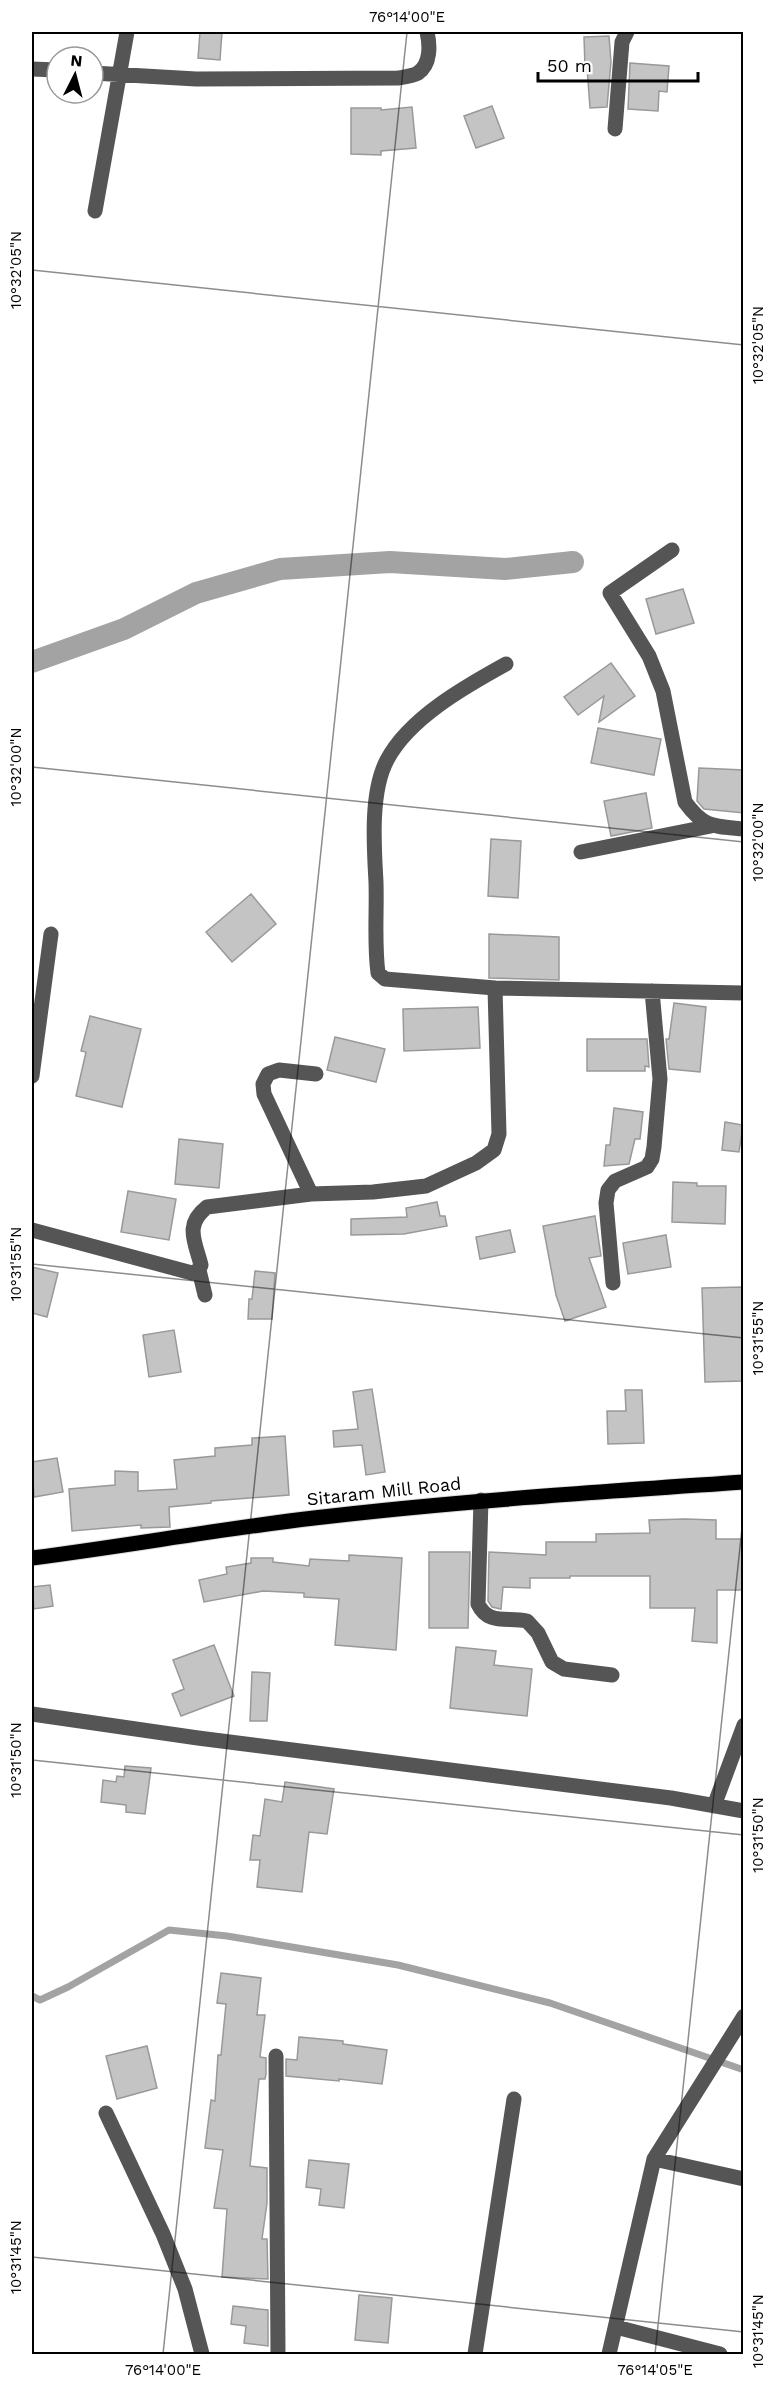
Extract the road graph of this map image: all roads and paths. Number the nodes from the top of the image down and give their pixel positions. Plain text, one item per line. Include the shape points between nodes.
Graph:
1 (127, 32) edge
2 (427, 32) edge
3 (627, 32) edge
4 (105, 73) edge
5 (119, 74) junction
6 (615, 129) dead end
7 (95, 211) dead end
8 (672, 550) dead end
9 (506, 663) dead end
10 (711, 826) junction
11 (744, 829) edge
12 (581, 852) dead end
13 (51, 934) dead end
14 (495, 988) junction
15 (652, 991) junction
16 (744, 993) edge
17 (316, 1074) dead end
18 (32, 1076) edge
19 (310, 1194) junction
20 (32, 1230) edge
21 (199, 1270) junction
22 (613, 1283) dead end
23 (205, 1295) dead end
24 (744, 1482) edge
25 (482, 1500) junction
26 (32, 1557) edge
27 (612, 1675) dead end
28 (32, 1714) edge
29 (744, 1725) edge
30 (714, 1806) junction
31 (744, 1812) edge
32 (744, 2016) edge
33 (276, 2056) dead end
34 (514, 2099) dead end
35 (106, 2113) dead end
36 (654, 2159) junction
37 (744, 2179) edge
38 (616, 2327) junction
39 (202, 2355) edge
40 (278, 2355) edge
41 (475, 2355) edge
42 (609, 2355) edge
43 (720, 2355) edge

1 - 5 street
2 - 5 street via 427,61 417,74 398,78 196,79
3 - 6 street via 622,42
4 - 5 street
5 - 7 street
8 - 10 street via 610,592 650,656 663,691 685,802 696,817
9 - 14 street via 470,683 410,728 387,760 377,791 374,846 378,973 385,979
10 - 11 street
10 - 12 street
13 - 18 street
14 - 15 street
14 - 19 street via 499,1134 494,1150 476,1163 426,1186
15 - 16 street
15 - 22 street via 660,1079 654,1148 647,1167 615,1181 608,1190
17 - 19 street via 279,1070 268,1074 263,1084 264,1094
19 - 21 street via 207,1207 197,1215 192,1227
20 - 21 street via 192,1273
21 - 23 street
24 - 25 main road, Sitaram Mill Road
25 - 26 main road, Sitaram Mill Road via 313,1518
25 - 27 street via 478,1604 483,1614 527,1622 552,1662 564,1669
28 - 30 street
29 - 30 street
30 - 31 street
32 - 36 street
33 - 40 street
34 - 41 street
35 - 39 street via 185,2289
36 - 37 street
36 - 38 street
38 - 42 street
38 - 43 street

